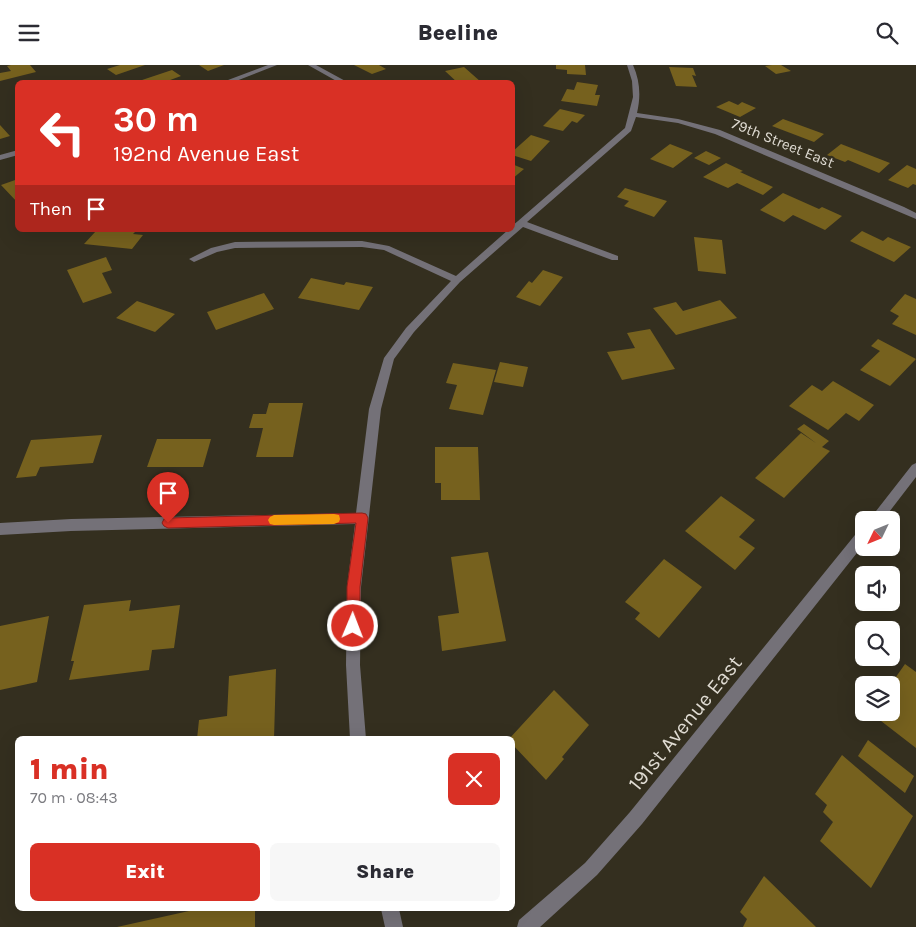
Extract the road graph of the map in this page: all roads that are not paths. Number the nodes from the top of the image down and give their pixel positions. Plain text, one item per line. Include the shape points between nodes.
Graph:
1 (274, 65) edge
2 (311, 65) edge
3 (630, 65) edge
4 (232, 80) edge
5 (340, 80) edge
6 (634, 115) junction
7 (15, 153) edge
8 (0, 158) edge
9 (916, 216) edge
10 (521, 223) junction
11 (515, 228) edge
12 (511, 232) edge
13 (615, 257) dead end
14 (194, 259) dead end
15 (457, 279) junction
16 (916, 468) edge
17 (882, 511) edge
18 (362, 518) junction
19 (0, 529) edge
20 (855, 546) edge
21 (358, 736) edge
22 (390, 911) edge
23 (394, 927) edge
24 (526, 927) edge

1 - 4 street
2 - 5 street
3 - 6 street via 637,89
6 - 9 street, 79th Street East via 705,127
6 - 10 street via 622,136
7 - 8 street
10 - 11 street
10 - 13 street
12 - 15 street
14 - 15 street via 214,249 235,245 362,244 386,248
15 - 18 street via 389,358 375,409
16 - 17 street
18 - 19 street
18 - 21 street via 354,587 353,665
20 - 24 street, 191st Avenue East via 636,818 591,869
22 - 23 street

